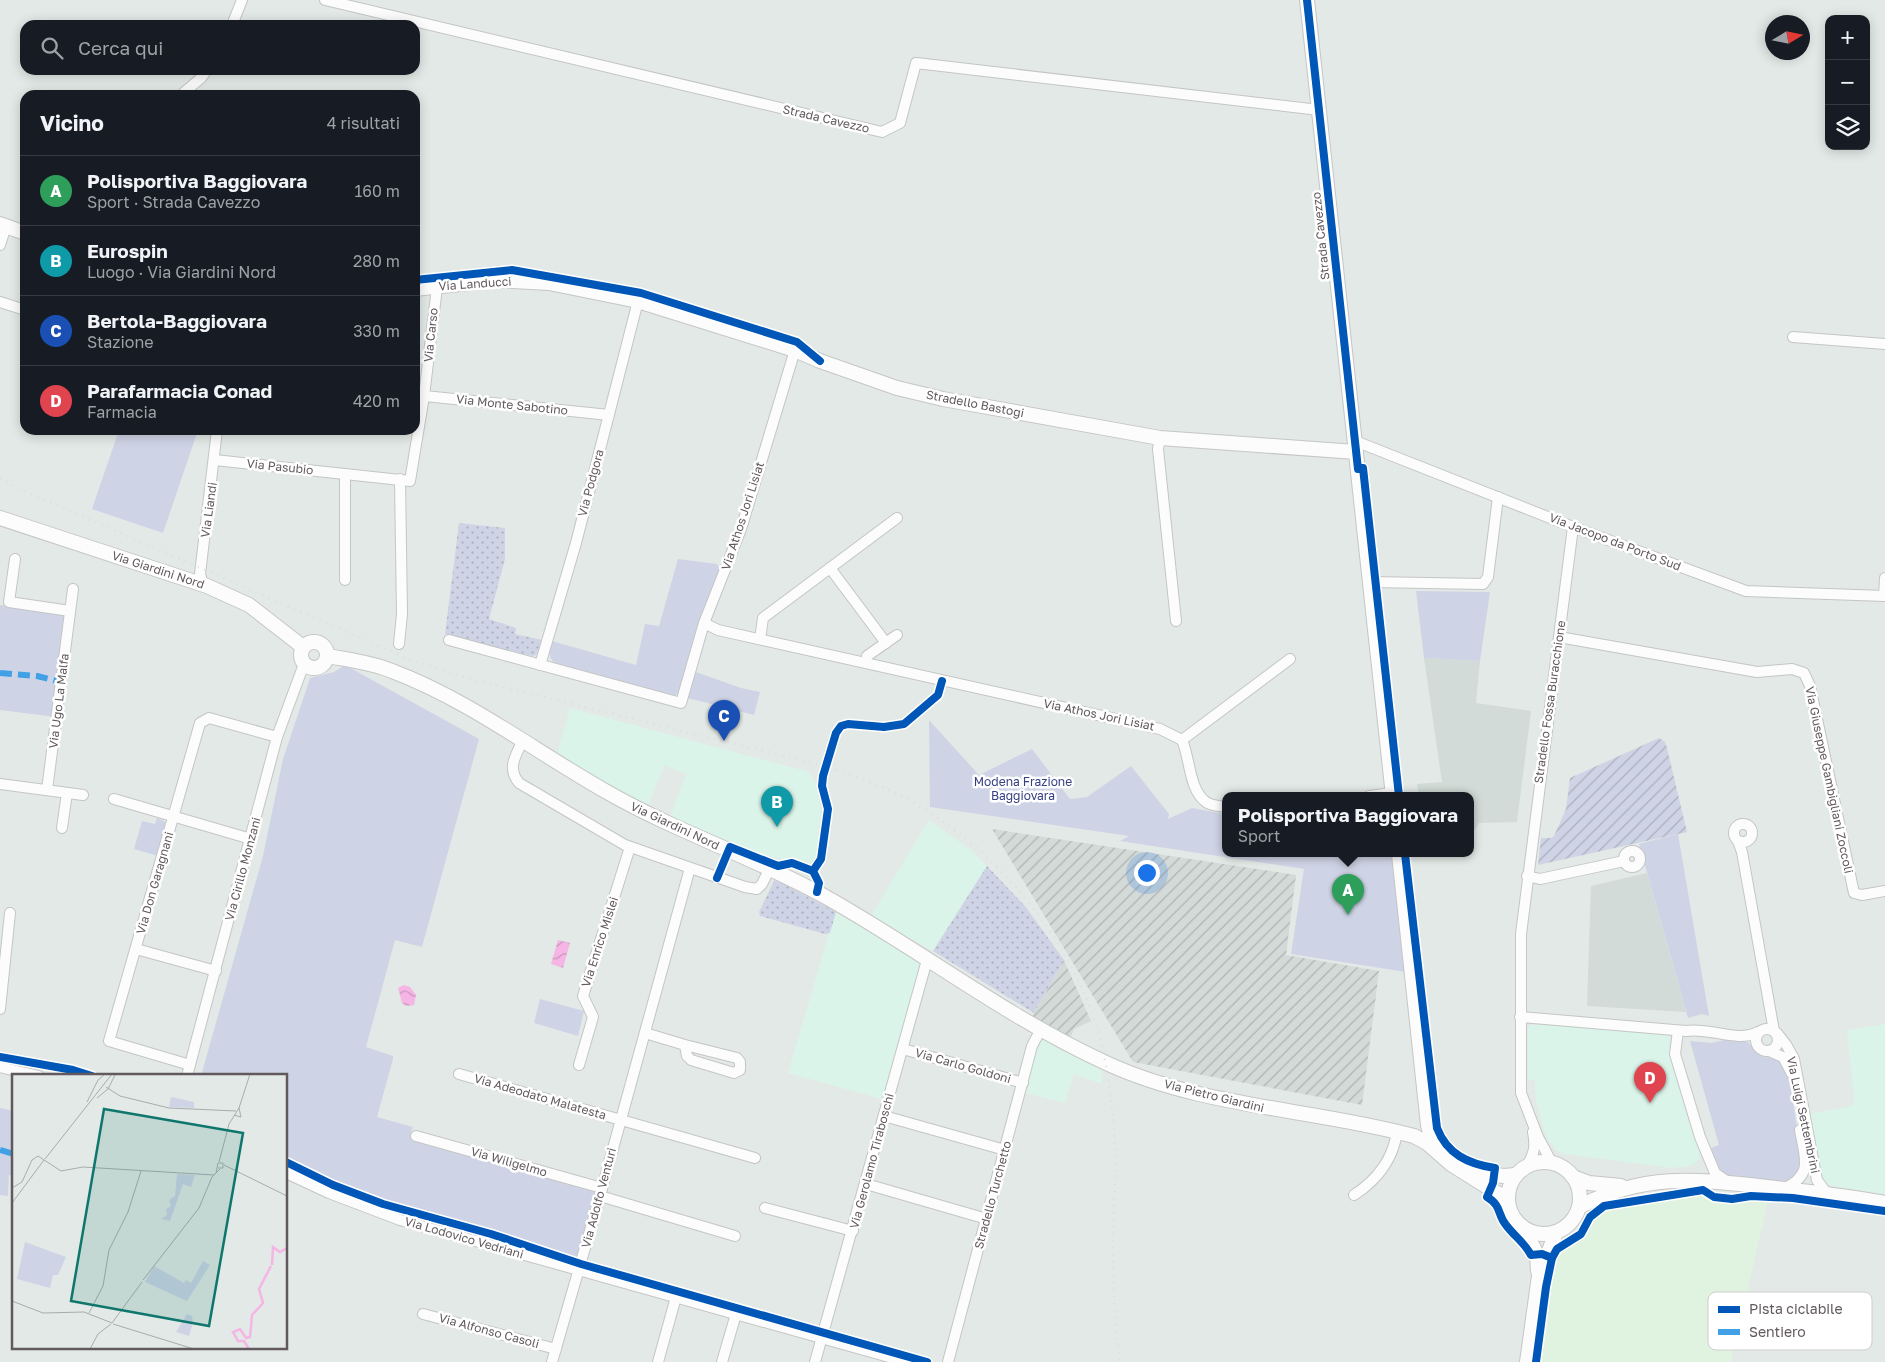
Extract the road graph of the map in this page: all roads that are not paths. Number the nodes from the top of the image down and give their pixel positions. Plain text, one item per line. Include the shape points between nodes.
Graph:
1 (242, 0) edge
2 (325, 0) edge
3 (1307, 0) edge
4 (234, 20) edge
5 (409, 20) edge
6 (420, 23) edge
7 (203, 75) edge
8 (187, 90) edge
9 (1319, 110) junction
10 (3, 225) edge
11 (20, 230) edge
12 (0, 245) edge
13 (437, 283) junction
14 (420, 288) edge
15 (638, 301) junction
16 (0, 302) edge
17 (20, 308) edge
18 (1793, 337) dead end
19 (1885, 344) edge
20 (795, 350) junction
21 (420, 395) edge
22 (609, 415) junction
23 (217, 435) edge
24 (413, 435) edge
25 (1160, 438) junction
26 (1355, 447) junction
27 (215, 460) junction
28 (345, 474) junction
29 (405, 480) junction
30 (1498, 497) junction
31 (0, 518) edge
32 (898, 518) dead end
33 (1573, 527) junction
34 (15, 559) dead end
35 (830, 568) junction
36 (1885, 578) edge
37 (345, 580) dead end
38 (1370, 582) junction
39 (208, 586) junction
40 (73, 589) dead end
41 (1884, 596) edge
42 (70, 611) junction
43 (1176, 621) dead end
44 (704, 623) junction
45 (897, 635) dead end
46 (1559, 637) junction
47 (760, 639) junction
48 (449, 640) dead end
49 (886, 643) junction
50 (399, 644) dead end
51 (303, 647) junction
52 (328, 656) junction
53 (1290, 659) dead end
54 (866, 663) junction
55 (304, 664) junction
56 (540, 665) junction
57 (277, 738) junction
58 (1182, 740) junction
59 (522, 742) junction
60 (0, 784) edge
61 (48, 790) junction
62 (67, 792) junction
63 (1393, 792) edge
64 (83, 795) dead end
65 (114, 799) dead end
66 (1222, 806) edge
67 (174, 817) junction
68 (62, 828) dead end
69 (251, 838) junction
70 (1742, 841) dead end
71 (630, 847) junction
72 (1399, 857) edge
73 (1624, 861) dead end
74 (690, 868) junction
75 (770, 868) junction
76 (1527, 876) junction
77 (1885, 891) edge
78 (10, 913) dead end
79 (136, 948) junction
80 (928, 960) junction
81 (216, 971) junction
82 (0, 1009) edge
83 (1770, 1014) junction
84 (1520, 1017) junction
85 (1041, 1029) junction
86 (1682, 1031) junction
87 (1760, 1031) junction
88 (1775, 1032) junction
89 (645, 1033) junction
90 (1747, 1036) junction
91 (1756, 1044) junction
92 (684, 1045) junction
93 (903, 1049) junction
94 (1770, 1051) junction
95 (190, 1065) junction
96 (579, 1065) dead end
97 (0, 1068) edge
98 (29, 1074) edge
99 (188, 1074) edge
100 (459, 1074) dead end
101 (1023, 1083) junction
102 (884, 1116) junction
103 (1427, 1116) junction
104 (1529, 1117) junction
105 (621, 1120) junction
106 (1397, 1132) junction
107 (416, 1136) dead end
108 (1005, 1150) junction
109 (1442, 1157) junction
110 (755, 1158) dead end
111 (1552, 1163) junction
112 (1521, 1171) junction
113 (1463, 1172) junction
114 (288, 1173) edge
115 (1573, 1176) junction
116 (1729, 1183) junction
117 (866, 1184) junction
118 (1629, 1186) junction
119 (1782, 1189) junction
120 (601, 1192) junction
121 (1832, 1194) junction
122 (1354, 1195) dead end
123 (1508, 1200) junction
124 (1885, 1202) edge
125 (1579, 1207) junction
126 (765, 1208) dead end
127 (987, 1219) junction
128 (1523, 1228) junction
129 (853, 1232) junction
130 (1556, 1233) junction
131 (735, 1236) dead end
132 (580, 1270) junction
133 (1539, 1276) junction
134 (676, 1297) junction
135 (423, 1314) dead end
136 (736, 1314) junction
137 (821, 1338) junction
138 (556, 1349) junction
139 (552, 1362) edge
140 (658, 1362) edge
141 (722, 1362) edge
142 (815, 1362) edge
143 (907, 1362) edge
144 (948, 1362) edge
145 (1527, 1362) edge

1 - 4 street
2 - 5 street, Strada Cavezzo
3 - 9 main road, Strada Cavezzo
6 - 9 street, Strada Cavezzo via 882,132 900,123 916,63
7 - 8 street
9 - 26 main road, Strada Cavezzo
10 - 11 main road
10 - 12 street
13 - 14 main road, Via Landucci
13 - 15 main road, Via Landucci via 496,280 548,283
13 - 21 street, Via Carso
15 - 20 main road, Via Landucci
15 - 22 street, Via Podgora
16 - 17 street
18 - 19 street
20 - 25 main road, Stradello Bastogi via 820,362 897,388
20 - 44 street, Via Athos Jori Lisiat via 741,529
21 - 22 street, Via Monte Sabotino
22 - 56 street, Via Podgora
23 - 27 street, Via Liandi
24 - 29 street, Via Carso
25 - 26 main road, Stradello Bastogi
25 - 43 street via 1158,449
26 - 30 street, Via Jacopo da Porto Sud
26 - 38 main road, Strada Cavezzo
27 - 28 street, Via Pasubio
27 - 39 street, Via Liandi via 200,574
28 - 29 street, Via Pasubio
28 - 37 street
29 - 50 street, Via Carso
30 - 33 street, Via Jacopo da Porto Sud
30 - 38 street via 1488,577 1483,584
31 - 39 main road, Via Giardini Nord
32 - 35 street
33 - 41 street, Via Jacopo da Porto Sud via 1746,591
33 - 46 street, Stradello Fossa Buracchione
34 - 42 street via 9,602
35 - 47 street via 763,618
35 - 49 street
36 - 41 street
38 - 63 main road, Strada Cavezzo
39 - 51 main road, Via Giardini Nord via 249,605
40 - 42 street, Via Ugo La Malfa
42 - 61 street, Via Ugo La Malfa
44 - 47 street, Via Athos Jori Lisiat via 718,630
44 - 56 street via 681,703
45 - 49 street
46 - 76 street, Stradello Fossa Buracchione
46 - 77 street, Via Giuseppe Gambigliani Zoccoli via 1757,672 1792,670 1804,673 1810,686 1854,893 1862,895
47 - 54 street, Via Athos Jori Lisiat
48 - 56 street
49 - 54 street via 867,656
51 - 52 main road, Via Giardini Nord via 313,641 321,643
51 - 55 main road via 301,656
52 - 55 main road via 324,664 316,668
52 - 59 main road, Via Giardini Nord via 390,670 435,690
53 - 58 street
54 - 58 street, Via Athos Jori Lisiat via 1160,729
55 - 57 street, Via Cirillo Monzani
57 - 67 street, Via Don Garagnani via 203,719
57 - 69 street, Via Cirillo Monzani
58 - 66 street via 1196,790 1208,804
59 - 71 street via 511,764 514,778 519,783
59 - 75 main road, Via Giardini Nord via 646,814
60 - 61 street
61 - 62 street
62 - 64 street
62 - 68 street
65 - 67 street
67 - 69 street
67 - 79 street, Via Don Garagnani
69 - 81 street, Via Cirillo Monzani
70 - 83 street, Via Luigi Settembrini
71 - 74 street
71 - 96 street, Via Enrico Mislei via 583,996 593,1017
72 - 103 main road
73 - 76 street via 1540,879
74 - 75 street via 757,889
74 - 89 street, Via Adolfo Venturi
75 - 80 main road, Via Giardini Nord via 851,911
76 - 84 street, Stradello Fossa Buracchione via 1521,934
78 - 82 street
79 - 81 street
79 - 95 street, Via Don Garagnani via 110,1041
80 - 85 main road, Via Giardini Nord
80 - 93 street, Via Gerolamo Tiraboschi
81 - 95 street, Via Cirillo Monzani
83 - 87 street
83 - 88 street, Via Luigi Settembrini
84 - 86 street
84 - 104 street, Stradello Fossa Buracchione via 1521,1094
85 - 101 street, Stradello Turchetto via 1032,1046
85 - 106 main road, Via Pietro Giardini via 1106,1063 1160,1083 1246,1105
86 - 90 street via 1711,1030
86 - 116 street via 1675,1054 1708,1159 1715,1173
87 - 88 street via 1768,1028
87 - 90 street
87 - 91 street
88 - 94 street via 1778,1044
88 - 121 street, Via Luigi Settembrini via 1794,1060 1816,1180
89 - 92 street
89 - 105 street, Via Adolfo Venturi
90 - 91 street
91 - 94 street via 1760,1049
92 - 92 street via 691,1060 734,1073 740,1070 737,1058
93 - 101 street, Via Carlo Goldoni
93 - 102 street, Via Gerolamo Tiraboschi
94 - 119 street, Via Luigi Settembrini via 1783,1057 1791,1072 1806,1161 1801,1178
95 - 99 street, Via Cirillo Monzani
97 - 98 street
100 - 105 street, Via Adeodato Malatesta
101 - 108 street, Stradello Turchetto
102 - 108 street
102 - 117 street, Via Gerolamo Tiraboschi
103 - 106 main road via 1418,1128
103 - 109 main road via 1431,1137
104 - 111 street
104 - 112 street via 1535,1146 1533,1156
105 - 110 street, Via Adeodato Malatesta
105 - 120 street, Via Adolfo Venturi
106 - 109 main road, Via Pietro Giardini via 1427,1143
106 - 122 street via 1394,1150 1382,1170
107 - 120 street, Via Wiligelmo
108 - 127 street, Stradello Turchetto
109 - 113 main road, Via Pietro Giardini
111 - 112 main road, Via Pietro Giardini via 1538,1162
111 - 115 main road
112 - 113 main road, Via Pietro Giardini via 1504,1176
112 - 123 main road via 1509,1188
113 - 123 main road, Via Pietro Giardini
114 - 132 street, Via Lodovico Vedriani via 329,1193 400,1220
115 - 118 main road via 1589,1183
115 - 125 main road via 1579,1189
116 - 118 main road via 1697,1179
116 - 119 main road
117 - 127 street
117 - 129 street, Via Gerolamo Tiraboschi
118 - 125 main road
119 - 121 main road
120 - 131 street, Via Wiligelmo
120 - 132 street, Via Adolfo Venturi
121 - 124 main road
123 - 128 main road via 1510,1212
125 - 130 main road via 1574,1218
126 - 129 street
127 - 144 street, Stradello Turchetto
128 - 130 main road via 1539,1234
128 - 133 main road via 1536,1254
129 - 137 street, Via Gerolamo Tiraboschi
130 - 133 main road
132 - 134 street, Via Lodovico Vedriani
132 - 138 street, Via Adolfo Venturi
133 - 145 main road
134 - 136 street, Via Lodovico Vedriani
134 - 140 street
135 - 138 street, Via Alfonso Casoli
136 - 137 street, Via Lodovico Vedriani
136 - 141 street
137 - 142 street, Via Gerolamo Tiraboschi
137 - 143 street, Via Lodovico Vedriani
138 - 139 street, Via Adolfo Venturi

